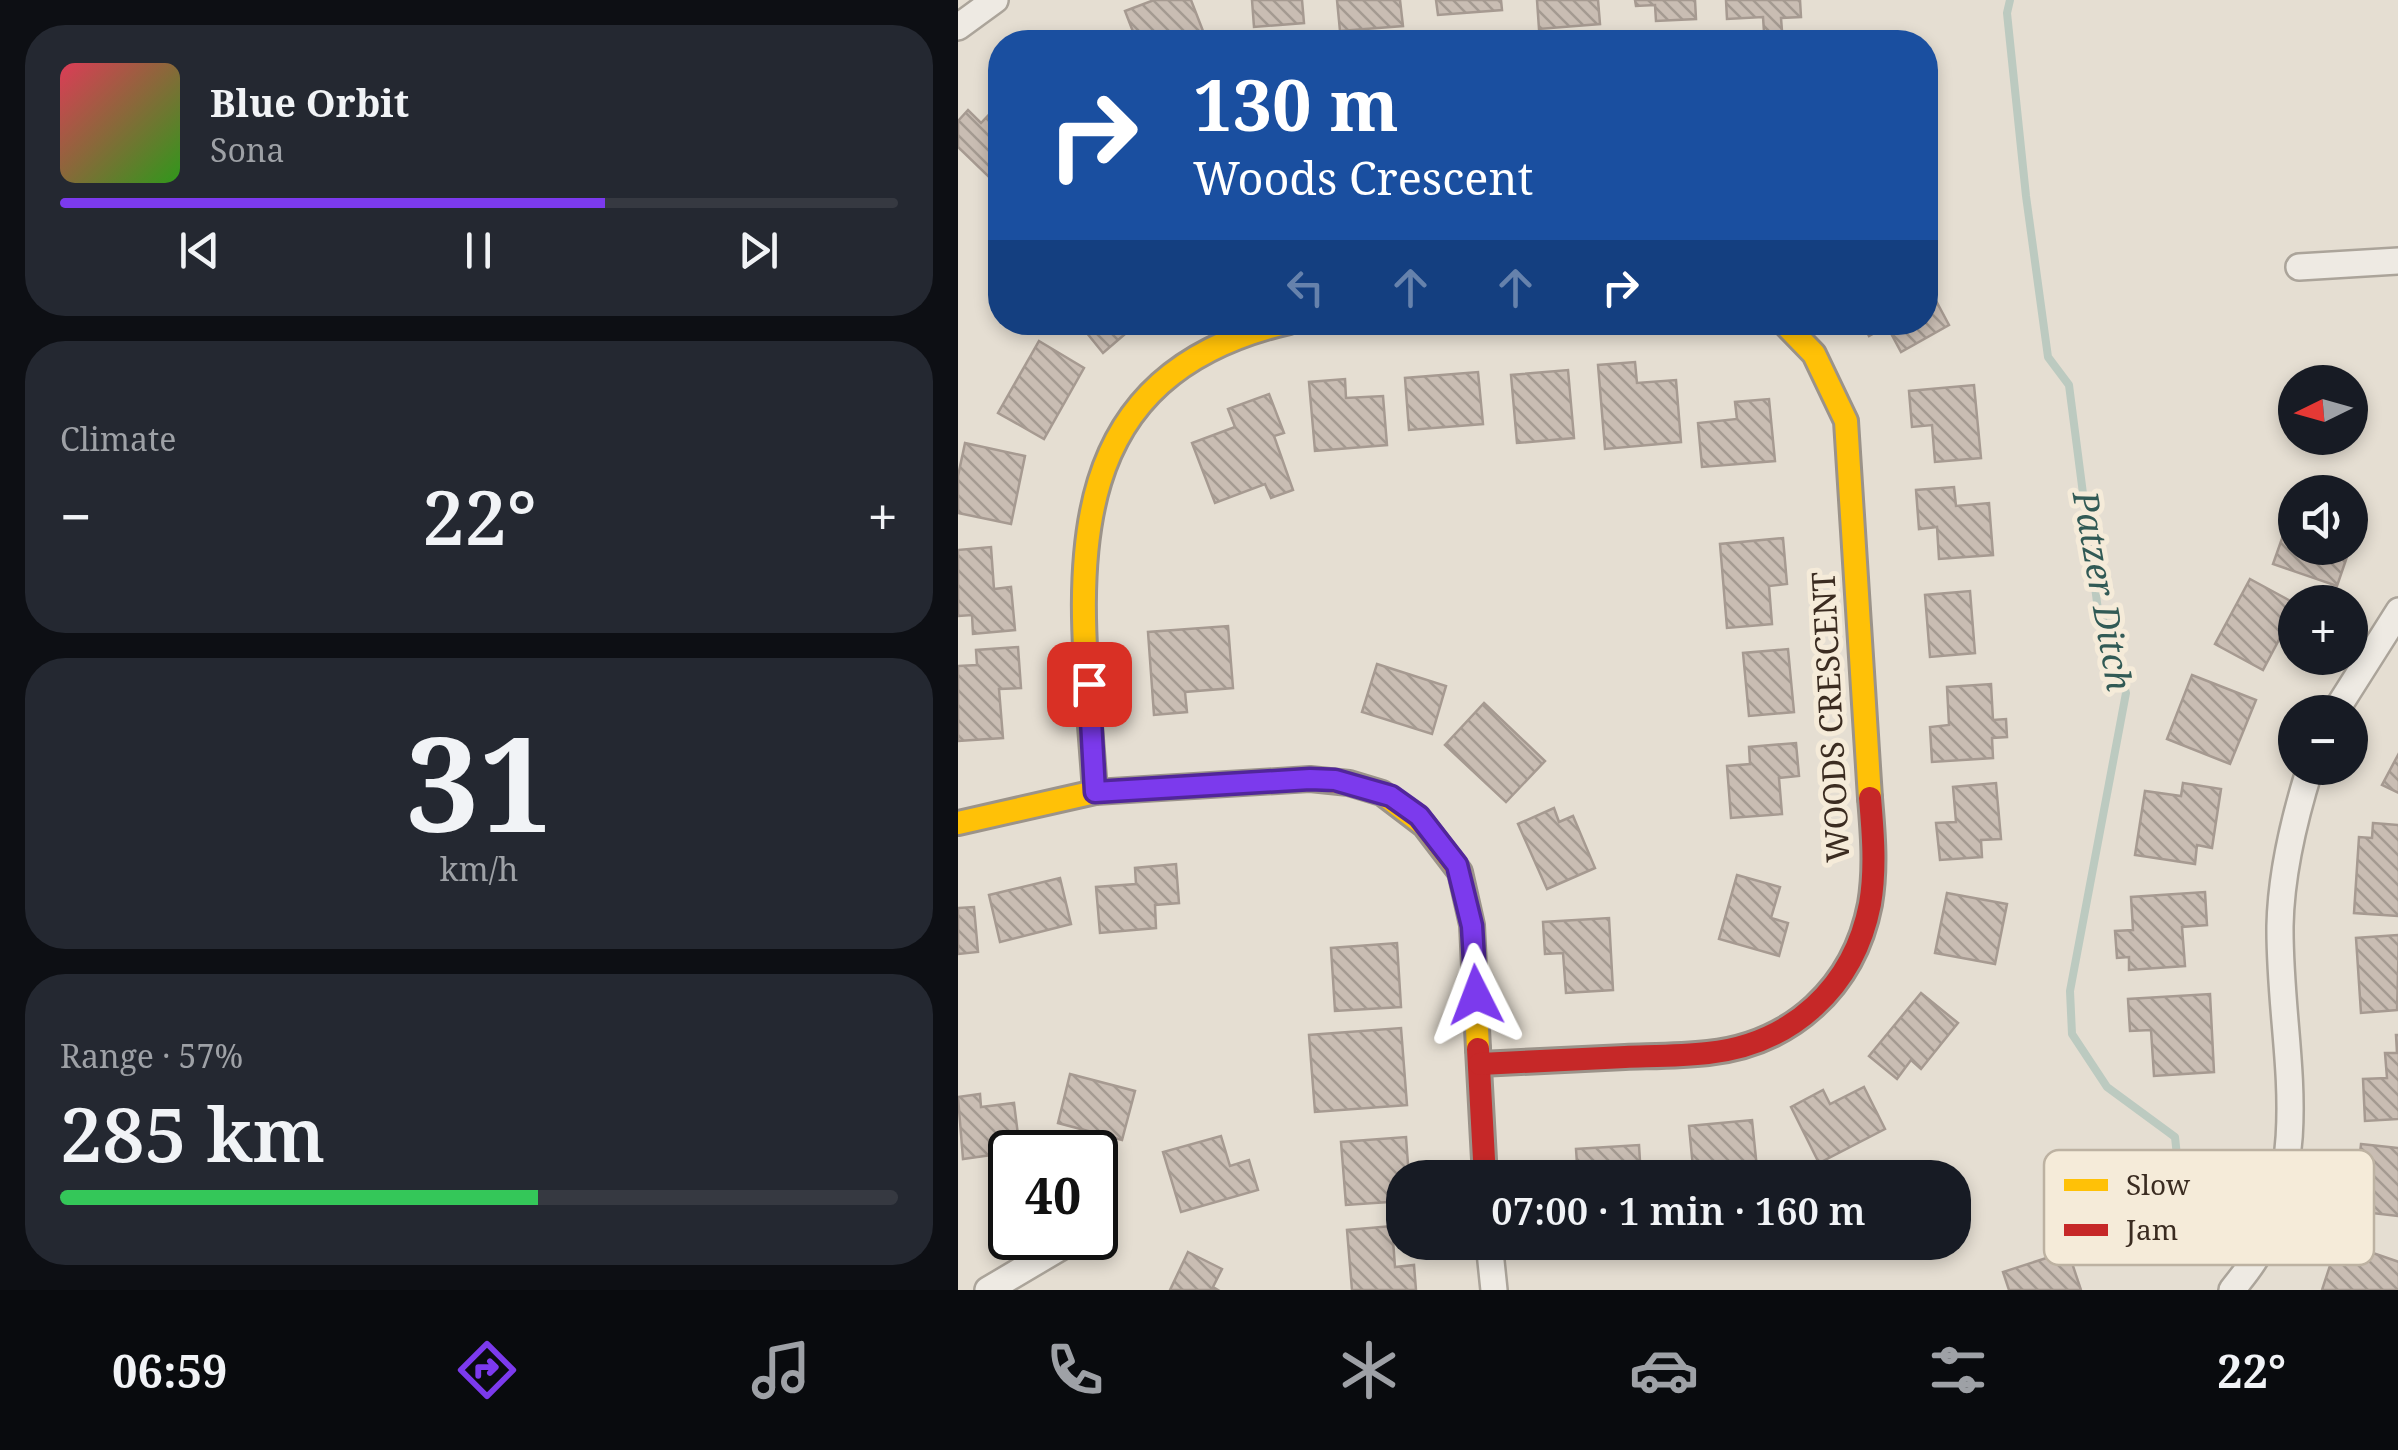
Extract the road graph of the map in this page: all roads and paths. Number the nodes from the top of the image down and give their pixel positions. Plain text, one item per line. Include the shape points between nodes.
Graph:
1 (995, 0) edge
2 (958, 27) edge
3 (2398, 261) edge
4 (2299, 267) dead end
5 (1238, 335) edge
6 (1795, 335) edge
7 (2398, 611) edge
8 (2346, 695) edge
9 (2306, 785) edge
10 (1095, 792) junction
11 (958, 823) edge
12 (1480, 1064) junction
13 (2287, 1150) edge
14 (1485, 1160) edge
15 (1039, 1260) edge
16 (1491, 1260) edge
17 (2250, 1265) edge
18 (988, 1290) edge
19 (1494, 1290) edge
20 (2232, 1290) edge

1 - 2 street
3 - 4 street
5 - 10 street via 1194,356 1143,401 1109,452 1089,512 1083,577
6 - 12 street, WOODS CRESCENT via 1834,387 1846,421 1874,852 1859,945 1836,988 1800,1019 1757,1042 1711,1052
7 - 8 street
9 - 13 street via 2285,865 2280,927 2292,1098
10 - 11 street
10 - 12 street via 1310,779 1391,796 1419,816 1457,865 1472,926
12 - 14 street
15 - 18 street
16 - 19 street
17 - 20 street

